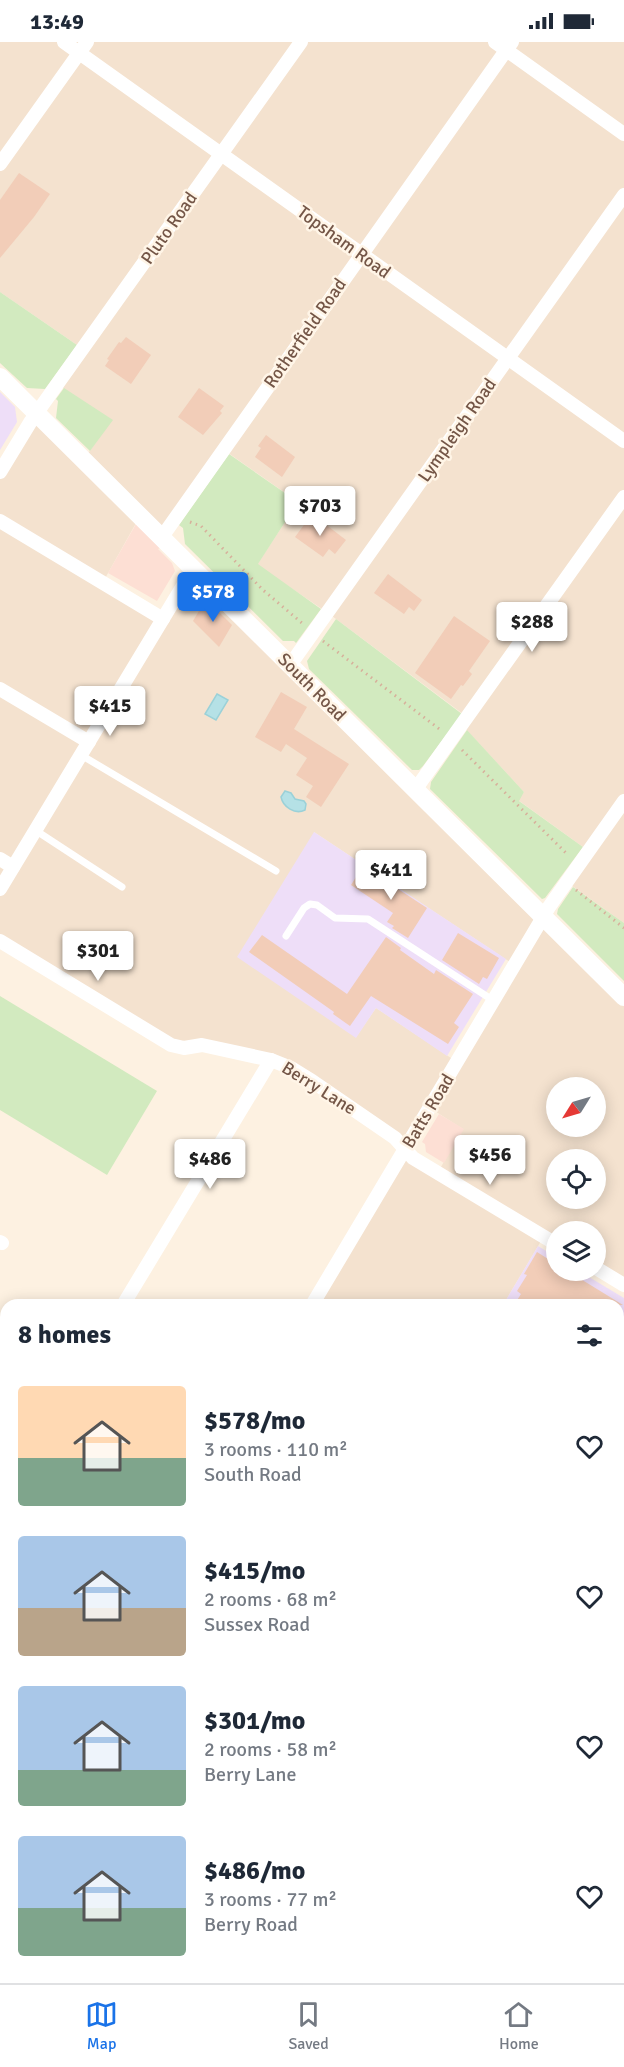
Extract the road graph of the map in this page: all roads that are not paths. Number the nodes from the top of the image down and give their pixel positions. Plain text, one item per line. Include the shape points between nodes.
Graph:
1 (64, 42) edge
2 (301, 42) edge
3 (505, 45) edge
4 (83, 47) edge
5 (624, 134) edge
6 (221, 154) junction
7 (0, 164) edge
8 (624, 195) edge
9 (360, 255) junction
10 (508, 358) junction
11 (0, 377) edge
12 (36, 414) junction
13 (624, 441) edge
14 (0, 472) edge
15 (624, 497) edge
16 (0, 521) edge
17 (162, 537) junction
18 (193, 569) junction
19 (163, 619) junction
20 (290, 665) junction
21 (0, 689) edge
22 (89, 742) junction
23 (81, 755) junction
24 (415, 790) junction
25 (624, 801) edge
26 (35, 830) junction
27 (0, 859) edge
28 (13, 867) junction
29 (276, 871) dead end
30 (122, 887) dead end
31 (0, 889) edge
32 (544, 917) junction
33 (286, 936) dead end
34 (0, 941) edge
35 (624, 997) edge
36 (495, 1001) junction
37 (271, 1060) junction
38 (406, 1148) junction
39 (546, 1238) edge
40 (606, 1274) edge
41 (624, 1285) edge
42 (127, 1299) edge
43 (317, 1299) edge

1 - 4 street, Topsham Road
2 - 6 street, Pluto Road
3 - 5 street
3 - 9 street, Rotherfield Road
4 - 6 street, Topsham Road
4 - 7 street
6 - 9 street, Topsham Road
6 - 12 street, Pluto Road
8 - 10 street, Lympleigh Road
9 - 10 street, Topsham Road
9 - 17 street, Rotherfield Road
10 - 13 street, Topsham Road
10 - 20 street, Lympleigh Road
11 - 12 street, South Road
12 - 14 street, Pluto Road
12 - 17 street, South Road
15 - 24 street
16 - 19 street
17 - 18 street, South Road
18 - 19 street
18 - 20 street, South Road
19 - 22 street
20 - 24 street, South Road
21 - 22 street
22 - 23 street
23 - 26 street
23 - 29 lane
24 - 32 street, South Road
25 - 32 street, Batts Road
26 - 28 street
26 - 30 lane
27 - 28 street
28 - 31 street
32 - 35 street, South Road
32 - 36 street, Batts Road
33 - 36 lane via 309,904 335,918 368,919
34 - 37 street, Berry Lane via 171,1045 202,1045
36 - 38 street, Batts Road
37 - 38 street, Berry Lane via 312,1081
37 - 42 street
38 - 39 street, Berry Lane via 413,1158
38 - 43 street, Batts Road
40 - 41 street

